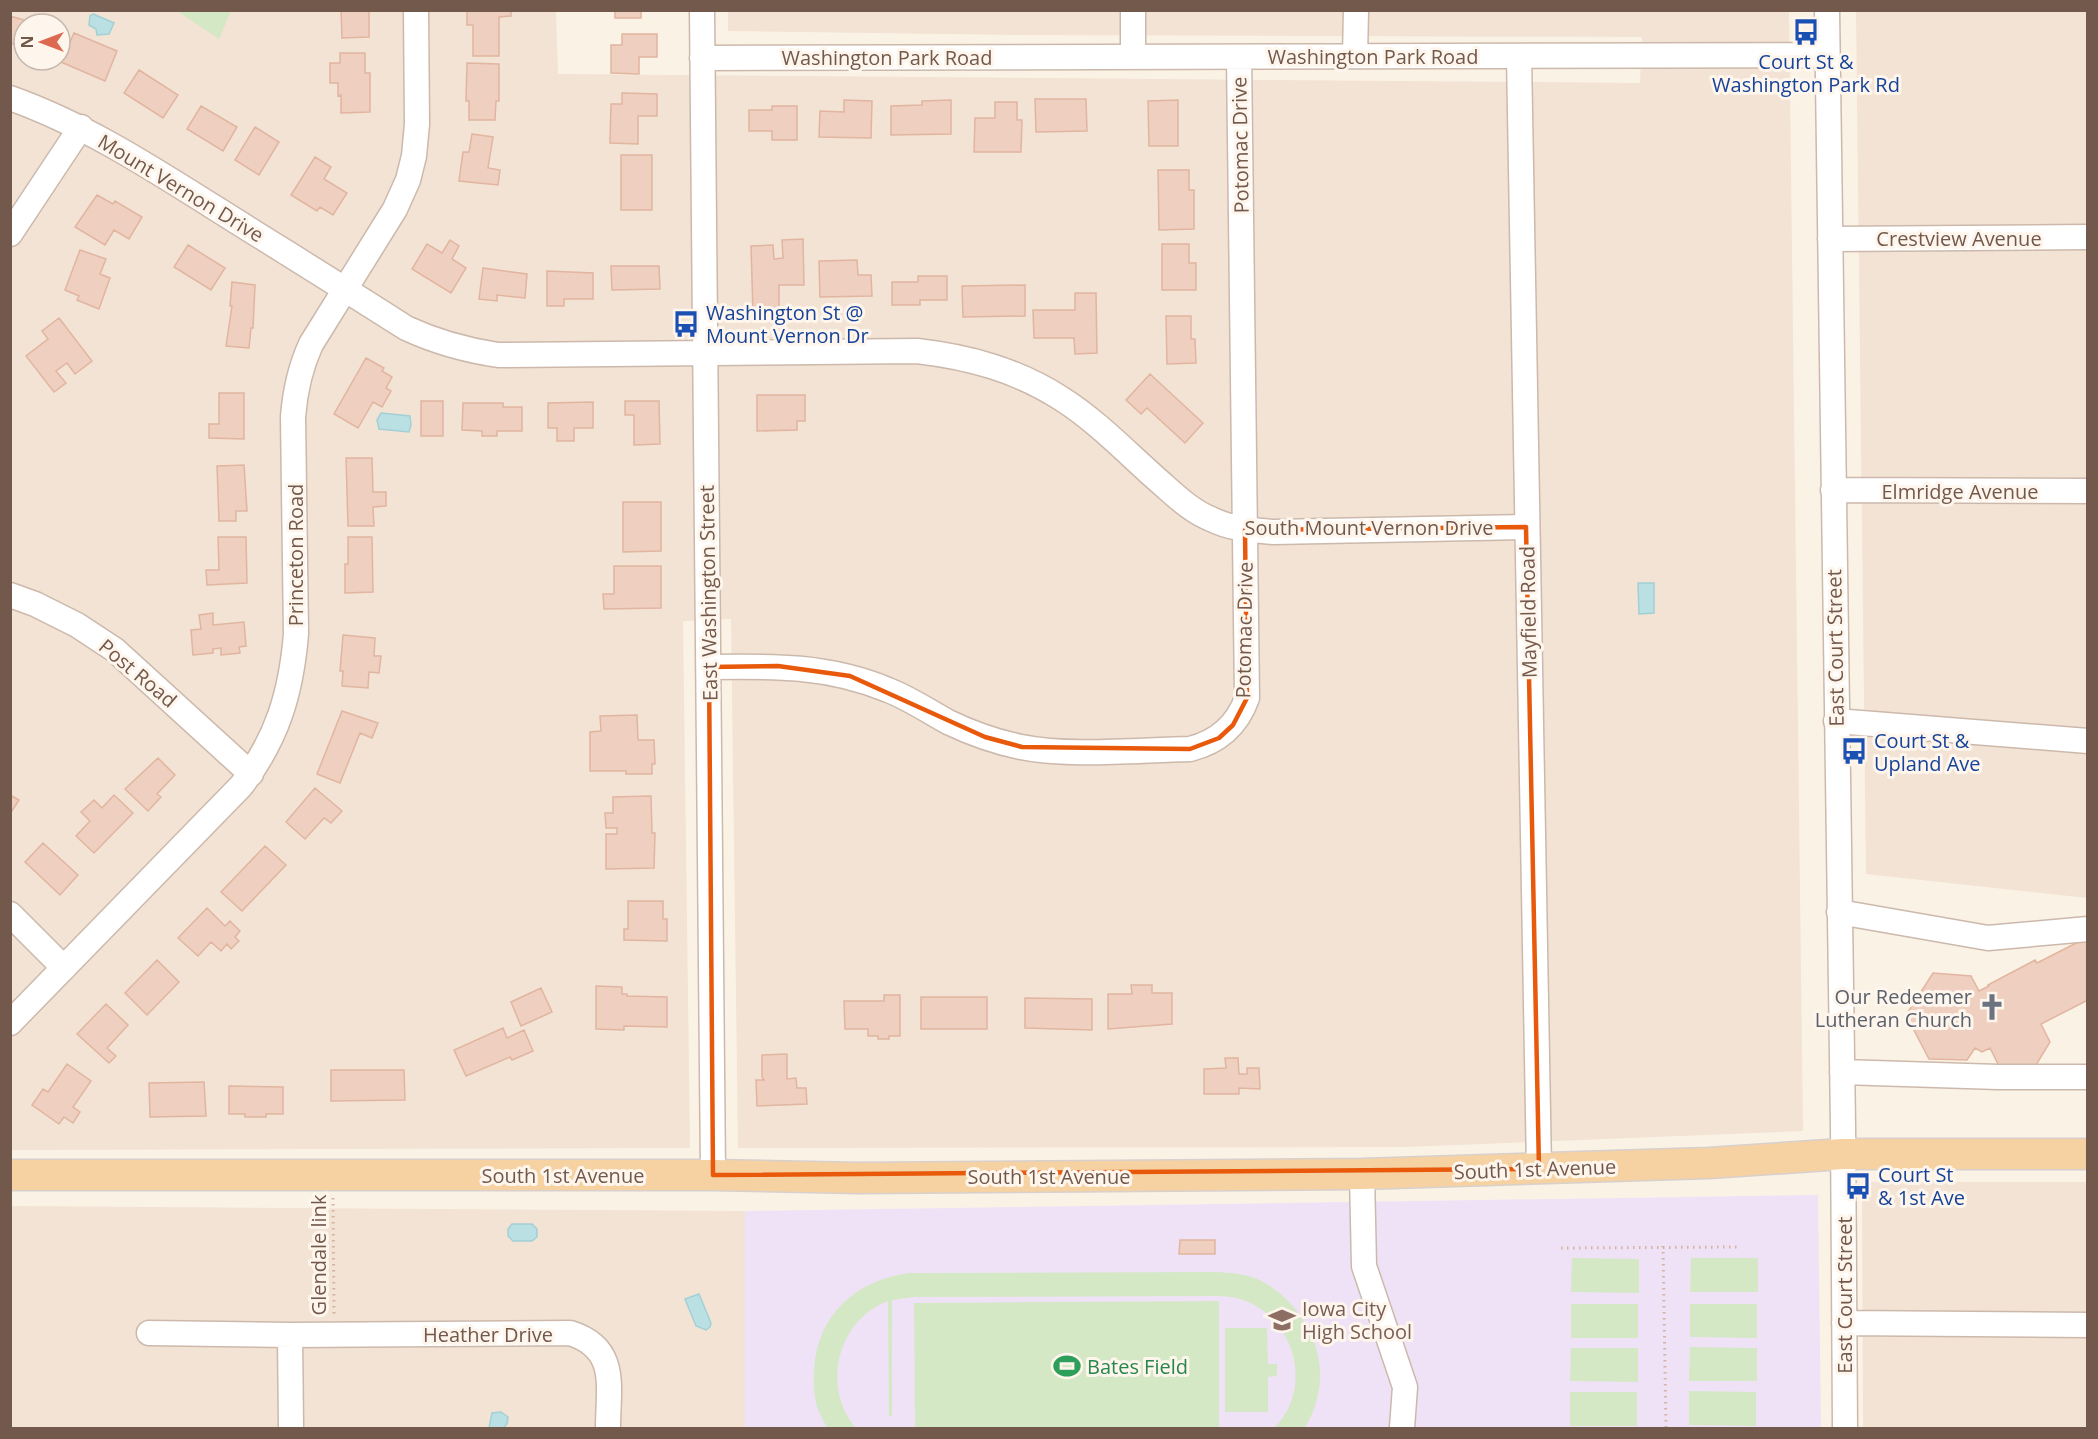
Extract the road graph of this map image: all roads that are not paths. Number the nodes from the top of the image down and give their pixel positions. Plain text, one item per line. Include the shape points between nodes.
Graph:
1 (416, 10) edge
2 (702, 10) edge
3 (1133, 10) edge
4 (1356, 10) edge
5 (1827, 10) edge
6 (1827, 55) junction
7 (1355, 56) junction
8 (1519, 56) junction
9 (1133, 57) junction
10 (1239, 57) junction
11 (702, 58) junction
12 (10, 99) edge
13 (81, 127) junction
14 (10, 234) edge
15 (2088, 237) edge
16 (1830, 238) junction
17 (345, 290) junction
18 (705, 353) junction
19 (1833, 490) junction
20 (2088, 491) edge
21 (1526, 527) junction
22 (1245, 530) junction
23 (10, 595) edge
24 (709, 667) junction
25 (1836, 721) junction
26 (2088, 741) edge
27 (251, 774) junction
28 (1839, 912) junction
29 (10, 914) edge
30 (2088, 928) edge
31 (64, 968) junction
32 (10, 1023) edge
33 (1842, 1072) junction
34 (2088, 1077) edge
35 (1843, 1154) junction
36 (2088, 1154) edge
37 (1539, 1169) junction
38 (1362, 1174) junction
39 (10, 1175) edge
40 (713, 1175) junction
41 (1844, 1323) junction
42 (2088, 1325) edge
43 (149, 1333) dead end
44 (290, 1335) junction
45 (291, 1428) edge
46 (608, 1428) edge
47 (1402, 1428) edge
48 (1845, 1428) edge

1 - 17 street, Princeton Road via 417,124 408,180 395,209
2 - 11 street, East Washington Street
3 - 9 street
4 - 7 street
5 - 6 street, East Court Street
6 - 8 street, Washington Park Road
6 - 16 street, East Court Street
7 - 8 street, Washington Park Road
7 - 10 street, Washington Park Road
8 - 21 street, Mayfield Road
9 - 10 street, Washington Park Road
9 - 11 street, Washington Park Road
10 - 22 street, Potomac Drive
11 - 18 street, East Washington Street
12 - 13 street, Mount Vernon Drive
13 - 14 street
13 - 17 street, Mount Vernon Drive
15 - 16 street, Crestview Avenue
16 - 19 street, East Court Street
17 - 18 street, South Mount Vernon Drive via 406,328 466,350 498,355
17 - 27 street, Princeton Road via 311,344 295,390 293,667 275,731
18 - 22 street, South Mount Vernon Drive via 916,351 955,355 993,365 1063,399 1186,505 1210,519
18 - 24 street, East Washington Street
19 - 20 street, Elmridge Avenue
19 - 25 street, East Court Street
21 - 22 street, South Mount Vernon Drive
21 - 37 street, Mayfield Road
22 - 24 street, Potomac Drive via 1247,698 1233,726 1204,746 1069,751 1022,747 950,723 889,690 850,676 778,666
23 - 27 street, Post Road via 77,625 115,650
24 - 40 street, East Washington Street
25 - 26 street
25 - 28 street, East Court Street
27 - 31 street, Princeton Road
28 - 30 street via 1988,938
28 - 33 street, East Court Street
29 - 31 street
31 - 32 street, Princeton Road
33 - 34 street
33 - 35 street, East Court Street
35 - 36 main road, South 1st Avenue
35 - 37 main road, South 1st Avenue
35 - 41 street, East Court Street
37 - 38 main road, South 1st Avenue
38 - 40 main road, South 1st Avenue via 859,1178
38 - 47 street via 1364,1266 1405,1387
39 - 40 main road, South 1st Avenue
41 - 42 street
41 - 48 street, East Court Street
43 - 44 street, Heather Drive
44 - 45 street
44 - 46 street, Heather Drive via 570,1333 584,1337 597,1346 608,1369

